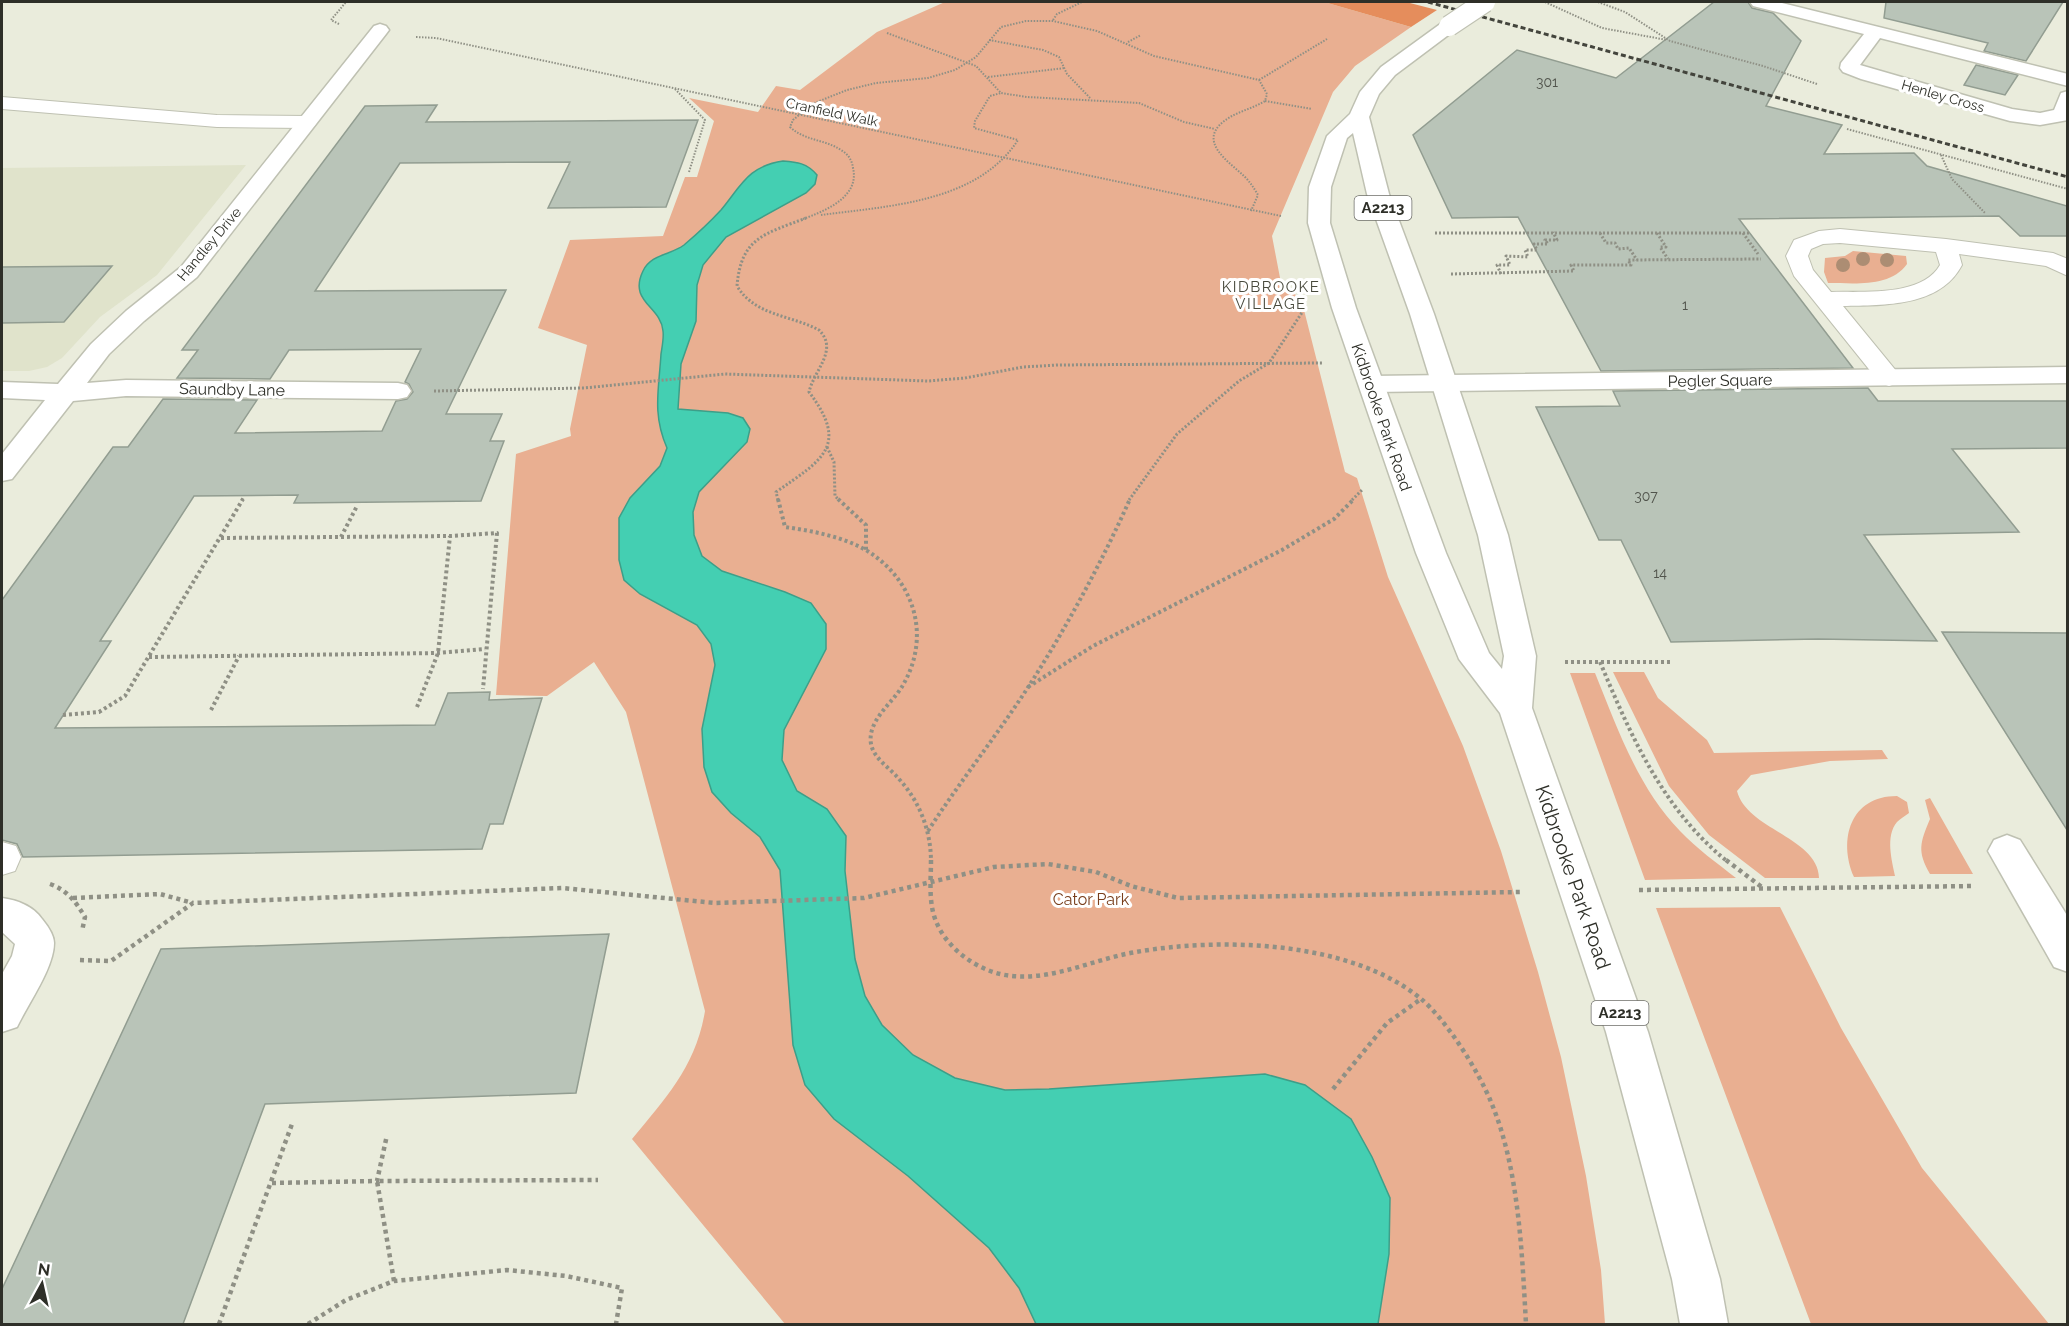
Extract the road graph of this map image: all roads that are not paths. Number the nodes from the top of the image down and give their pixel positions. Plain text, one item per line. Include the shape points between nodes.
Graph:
1 (1485, 2) edge
2 (1759, 2) edge
3 (1875, 32) junction
4 (377, 33) road end
5 (2067, 80) edge
6 (2067, 97) edge
7 (2, 103) edge
8 (1359, 117) junction
9 (2040, 119) junction
10 (307, 122) junction
11 (2067, 132) edge
12 (1946, 246) junction
13 (2067, 269) edge
14 (1824, 299) junction
15 (2067, 375) edge
16 (1889, 378) junction
17 (1372, 384) junction
18 (1444, 384) junction
19 (2, 390) edge
20 (398, 391) road end
21 (66, 393) junction
22 (2, 472) edge
23 (1515, 708) junction
24 (2007, 851) dead end
25 (2, 915) edge
26 (2061, 932) edge
27 (2, 1013) edge
28 (1704, 1324) edge

1 - 8 main road, Kidbrooke Park Road / A2213, bridge via 1388,71 1370,92
2 - 3 main road
3 - 5 main road
3 - 9 main road, Henley Cross via 1850,68 2010,115
4 - 10 main road, Handley Drive
6 - 9 main road via 2063,115
7 - 10 lane via 217,121
8 - 17 main road, Kidbrooke Park Road / A2213 via 1337,136 1320,187 1318,206 1319,223 1344,308
8 - 18 main road, Kidbrooke Park Road / A2213 via 1378,194
9 - 11 main road
10 - 21 main road, Handley Drive via 189,272 117,332
12 - 13 lane via 2053,260
12 - 14 lane via 1951,264 1944,278 1924,289 1891,297
12 - 14 lane via 1850,236 1819,238 1802,245 1797,256 1802,270
14 - 16 lane
15 - 16 main road, Pegler Square
16 - 18 main road, Pegler Square
17 - 18 main road, Pegler Square
17 - 23 main road, Kidbrooke Park Road / A2213 via 1400,472 1475,659
18 - 23 main road, Kidbrooke Park Road / A2213 via 1493,534 1520,656
19 - 21 main road, Saundby Lane
20 - 21 main road, Saundby Lane via 126,388
21 - 22 main road, Handley Drive
23 - 28 main road, Kidbrooke Park Road / A2213 via 1627,1032 1696,1280
24 - 26 main road
25 - 27 main road via 25,926 35,941 31,960

